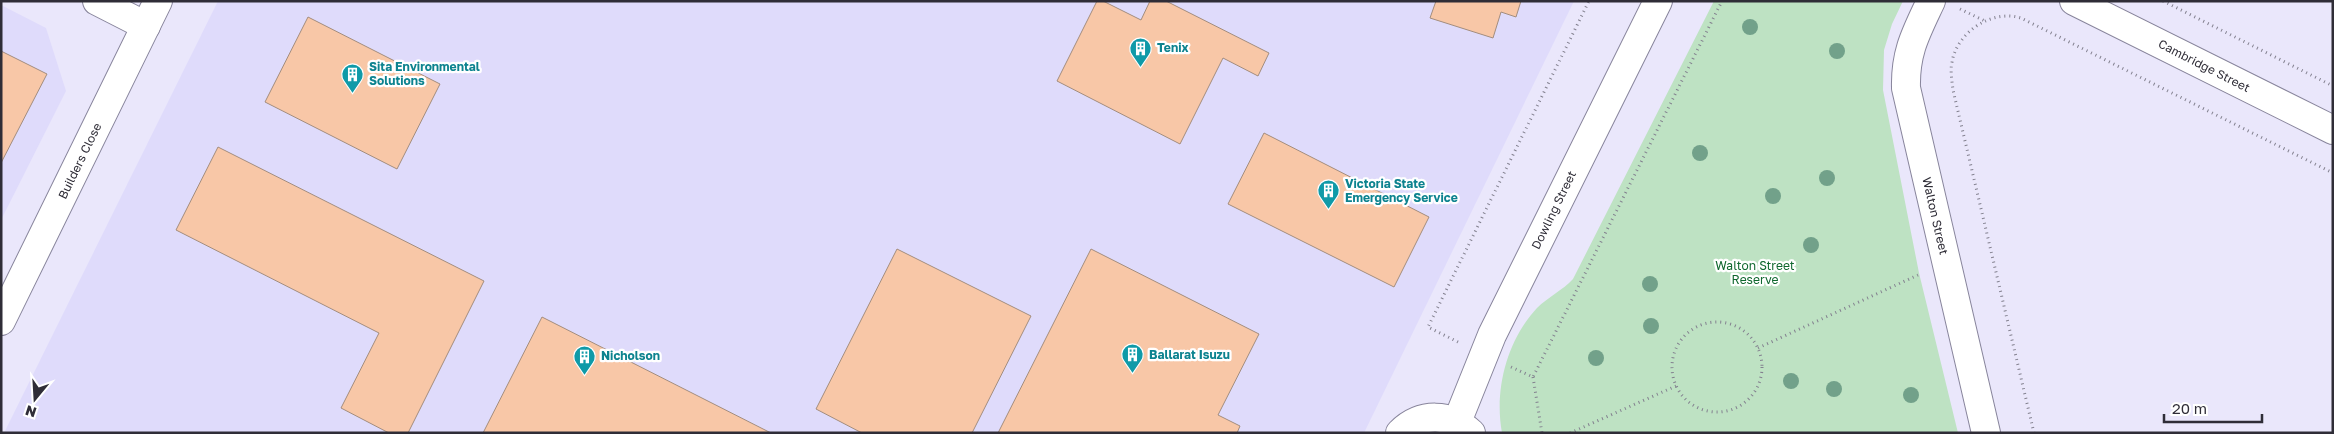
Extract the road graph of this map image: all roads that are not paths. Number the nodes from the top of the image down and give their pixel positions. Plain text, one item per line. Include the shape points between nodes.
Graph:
1 (97, 1) edge
2 (158, 1) edge
3 (1658, 1) edge
4 (2074, 1) edge
5 (1941, 3) edge
6 (146, 26) junction
7 (2333, 130) edge
8 (1, 321) edge
9 (1464, 427) edge
10 (1400, 433) edge
11 (1986, 433) edge

1 - 6 street
2 - 6 street, Builders Close
3 - 9 street, Dowling Street via 1492,335
4 - 7 street, Cambridge Street
5 - 11 street, Walton Street via 1910,47 1906,60 1906,88
6 - 8 street, Builders Close
9 - 10 street via 1447,418 1425,418

